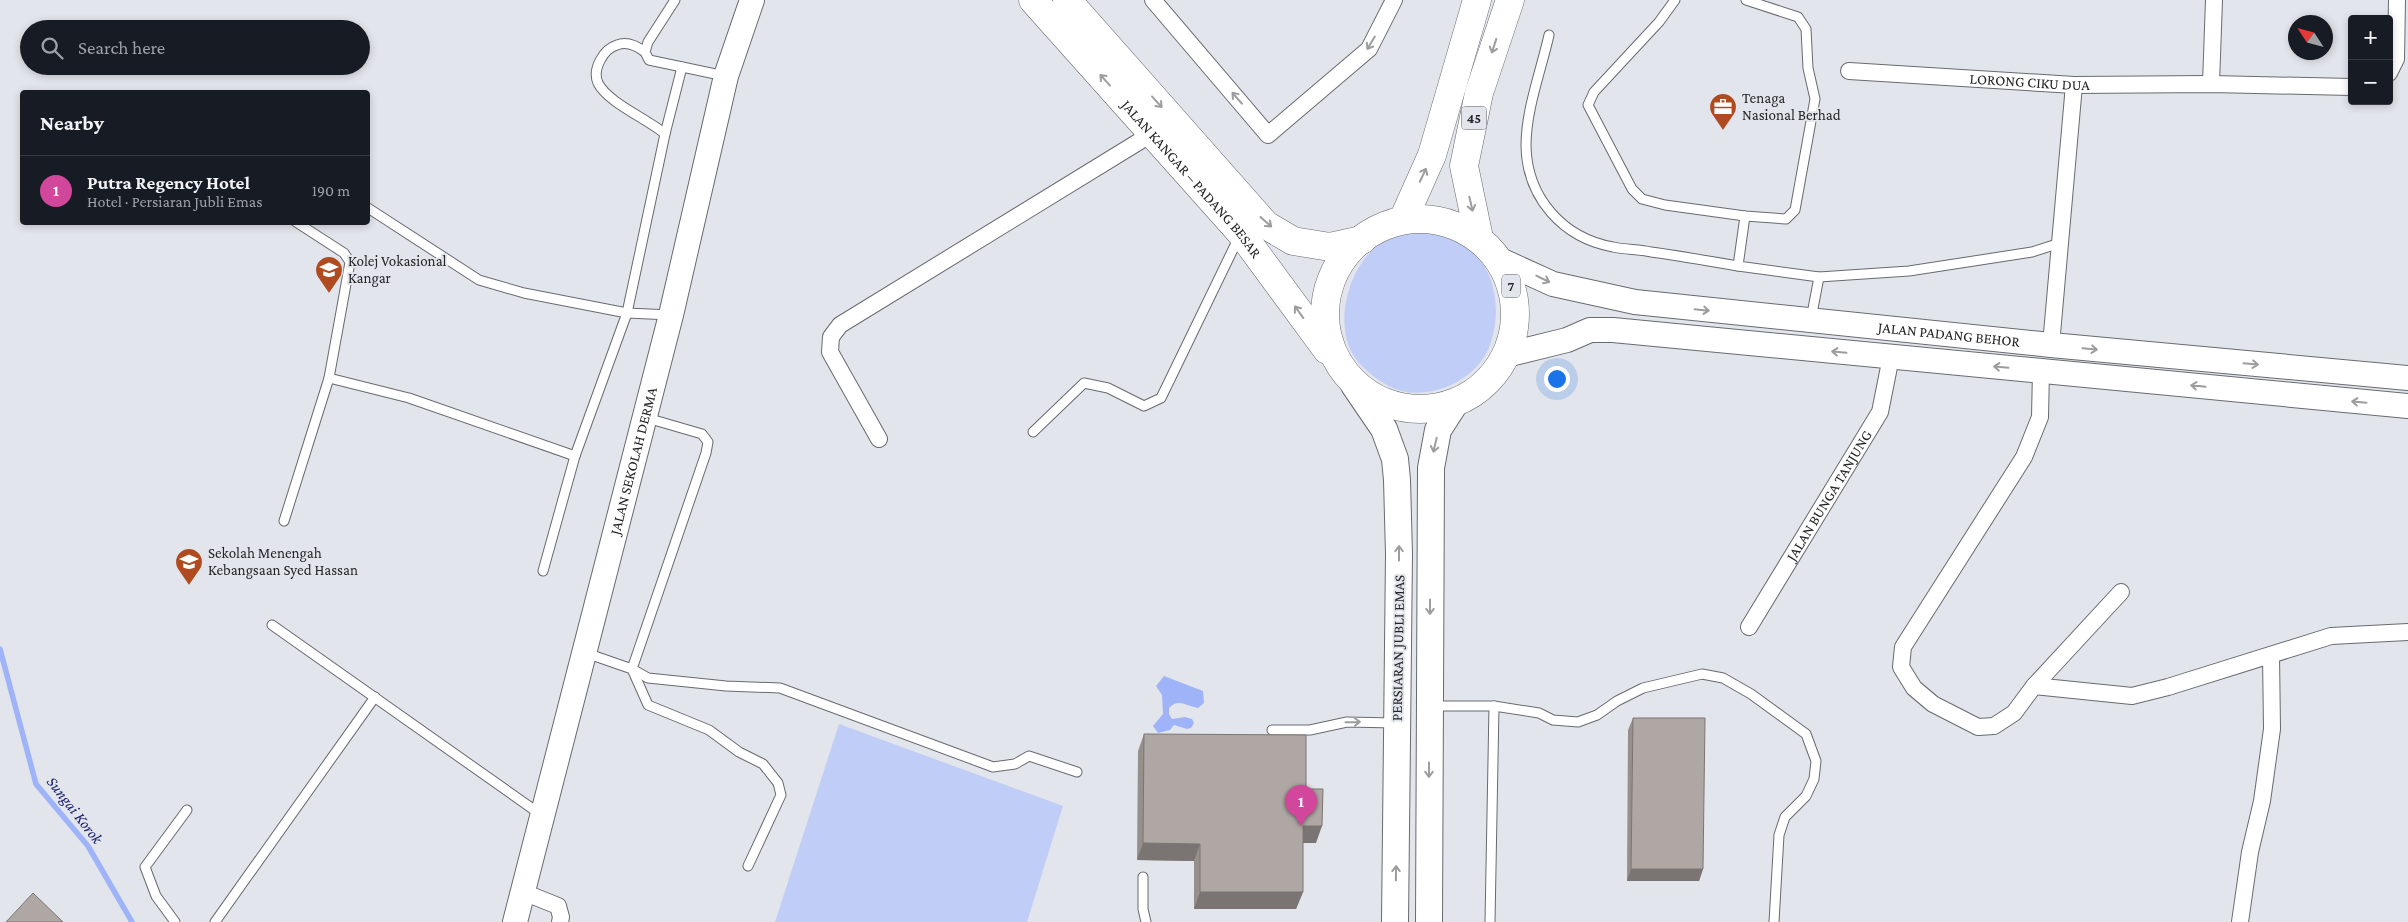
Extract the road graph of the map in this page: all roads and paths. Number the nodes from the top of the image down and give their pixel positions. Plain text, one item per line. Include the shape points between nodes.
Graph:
1 (675, 0) edge
2 (752, 0) edge
3 (1033, 0) edge
4 (1067, 0) edge
5 (1153, 0) edge
6 (1394, 0) edge
7 (1476, 0) edge
8 (1510, 0) edge
9 (1675, 0) edge
10 (1746, 0) edge
11 (2214, 0) edge
12 (2397, 0) edge
13 (1549, 34) dead end
14 (645, 52) junction
15 (2393, 65) edge
16 (682, 67) junction
17 (1849, 71) dead end
18 (726, 76) junction
19 (2211, 84) junction
20 (2074, 85) junction
21 (2348, 88) edge
22 (1152, 133) junction
23 (665, 134) junction
24 (370, 209) edge
25 (1745, 216) junction
26 (1403, 220) junction
27 (301, 225) edge
28 (1241, 233) junction
29 (1479, 238) junction
30 (1362, 240) junction
31 (2060, 243) junction
32 (1498, 259) junction
33 (1738, 266) junction
34 (1819, 277) junction
35 (627, 313) junction
36 (671, 315) junction
37 (1810, 322) junction
38 (2051, 345) junction
39 (1506, 355) junction
40 (1891, 357) junction
41 (2041, 371) junction
42 (1346, 375) junction
43 (329, 378) junction
44 (2408, 378) edge
45 (1456, 402) junction
46 (2408, 406) edge
47 (644, 417) junction
48 (1034, 432) dead end
49 (880, 439) dead end
50 (575, 456) junction
51 (284, 521) dead end
52 (543, 571) dead end
53 (2121, 592) dead end
54 (272, 625) dead end
55 (1749, 627) dead end
56 (2408, 632) edge
57 (584, 652) junction
58 (2270, 655) junction
59 (632, 670) junction
60 (2034, 686) junction
61 (375, 697) junction
62 (1429, 706) junction
63 (1494, 706) junction
64 (1398, 723) junction
65 (1272, 730) dead end
66 (1076, 772) dead end
67 (187, 810) dead end
68 (543, 816) junction
69 (748, 866) dead end
70 (1143, 877) dead end
71 (523, 892) junction
72 (175, 922) edge
73 (215, 922) edge
74 (515, 922) edge
75 (560, 922) edge
76 (1146, 922) edge
77 (1395, 922) edge
78 (1429, 922) edge
79 (1490, 922) edge
80 (1774, 922) edge
81 (2240, 922) edge

1 - 14 lane
2 - 18 main road, JALAN SEKOLAH DERMA
22 -> 3 highway, JALAN KANGAR – PADANG BESAR / 7
4 -> 30 highway, JALAN KANGAR – PADANG BESAR / 7 via 1266,224 1293,240 1330,248
6 -> 5 street via 1369,49 1268,136
26 -> 7 highway, 45 via 1432,155
8 -> 29 highway, 45 via 1479,93 1464,166
9 - 25 lane via 1659,22 1594,92 1588,105 1632,189 1642,200
10 - 25 lane via 1798,17 1806,29 1808,68 1815,100 1795,210 1786,218
11 - 19 street
12 - 15 street via 2396,59
13 - 33 lane via 1529,119 1526,147 1537,196 1548,210 1567,227 1613,247
14 - 16 lane via 649,60
14 - 23 lane via 635,45 616,44 603,55 596,71 598,82 606,92
16 - 18 lane
16 - 23 lane
17 - 20 street, LORONG CIKU DUA
18 - 36 main road, JALAN SEKOLAH DERMA
19 - 20 street, LORONG CIKU DUA
19 - 21 street, LORONG CIKU DUA
20 - 31 street
22 - 28 highway, JALAN KANGAR – PADANG BESAR / 7
22 - 49 street via 840,325 831,337 830,352
23 - 35 lane
24 - 35 lane via 479,280 524,293
25 - 33 lane
26 - 29 highway, 7 via 1443,221
26 - 30 highway, 7 via 1374,230
27 - 43 lane via 344,253 350,262
42 -> 28 highway, JALAN KANGAR – PADANG BESAR / 7
28 - 48 lane via 1161,398 1144,406 1108,388 1084,383
29 - 32 highway, 7
30 - 42 highway, 7 via 1350,249 1336,269 1327,293 1324,318 1328,342
31 - 34 lane via 2032,252 1909,270
31 - 38 street
32 -> 37 main road, JALAN PADANG BEHOR via 1554,284 1635,302
32 - 39 highway, 7 via 1507,274 1515,306 1515,323
33 - 34 lane
34 - 37 lane
35 - 36 lane
35 - 50 lane
36 - 47 main road, JALAN SEKOLAH DERMA
37 - 38 main road, JALAN PADANG BEHOR
38 -> 44 main road, JALAN PADANG BEHOR
40 -> 39 main road, JALAN PADANG BEHOR via 1613,330 1590,330 1567,340
39 - 45 highway, 7 via 1486,383
41 -> 40 main road, JALAN PADANG BEHOR
40 - 55 street, JALAN BUNGA TANJUNG via 1880,412
46 -> 41 main road, JALAN PADANG BEHOR
41 - 60 street via 2040,417 2024,457 1903,647 1901,667 1914,688 1933,704 1978,727 1994,726 2014,713
42 - 45 highway, 7 via 1369,396 1403,409 1439,408
64 -> 42 main road, PERSIARAN JUBLI EMAS / 7 via 1399,513 1395,458 1384,429
43 - 50 lane via 408,398
43 - 51 lane
45 -> 62 main road, PERSIARAN JUBLI EMAS / 7 via 1438,430 1431,468
47 - 57 main road, JALAN SEKOLAH DERMA
47 - 59 lane via 702,434 708,442
50 - 52 lane
53 - 60 street
54 - 61 lane
56 - 58 street via 2331,636
57 - 59 lane
57 - 68 main road, JALAN SEKOLAH DERMA
58 - 60 street via 2132,696
58 - 81 street via 2272,729
59 - 66 lane via 648,678 780,688 993,767 1015,764 1029,756
59 - 69 lane via 648,705 708,730 763,764 778,783 781,794
61 - 68 lane
61 - 73 lane
62 - 63 lane
62 -> 78 main road, PERSIARAN JUBLI EMAS / 7
63 - 79 lane
63 - 80 lane via 1539,712 1553,720 1578,722 1597,716 1643,688 1702,674 1723,678 1751,694 1806,734 1816,761 1814,779 1806,796 1785,817 1779,835
65 -> 64 lane via 1310,730 1347,722
77 -> 64 main road, PERSIARAN JUBLI EMAS / 7
67 - 72 lane via 146,867 156,896
68 - 71 main road, JALAN SEKOLAH DERMA
70 - 76 lane
71 - 74 main road, JALAN SEKOLAH DERMA
71 - 75 street via 558,906 562,917

